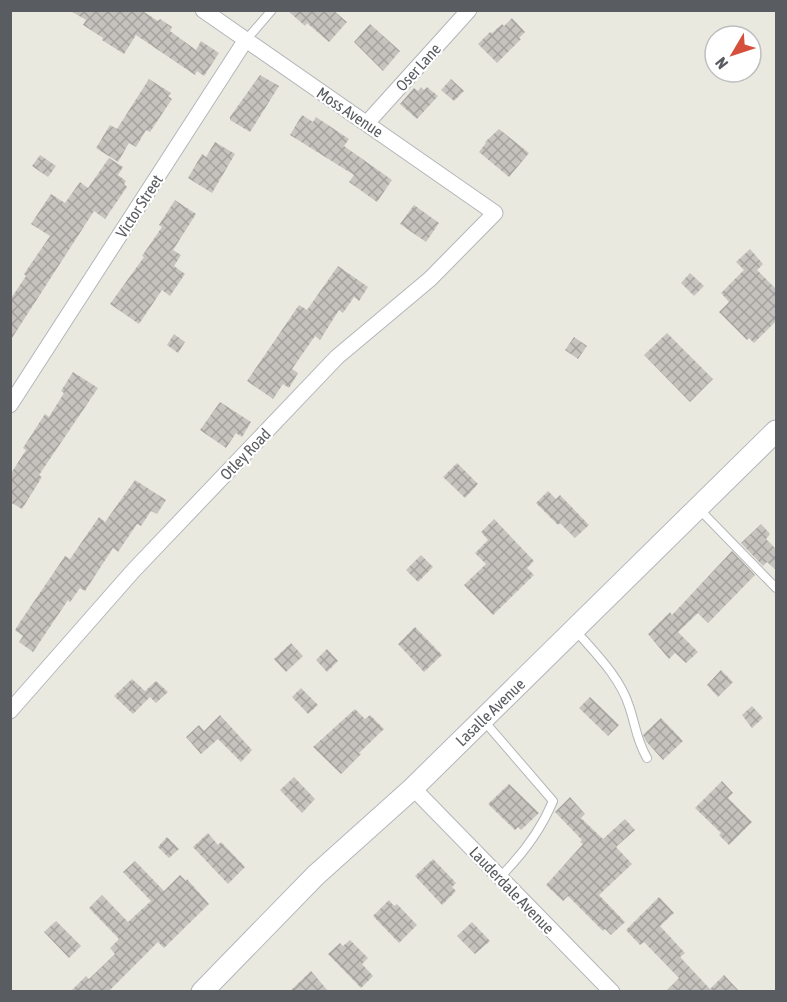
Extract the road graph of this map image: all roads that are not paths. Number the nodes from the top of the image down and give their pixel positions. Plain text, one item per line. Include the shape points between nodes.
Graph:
1 (203, 10) edge
2 (272, 10) edge
3 (469, 10) edge
4 (245, 41) junction
5 (367, 123) junction
6 (495, 213) joint
7 (10, 405) edge
8 (777, 431) edge
9 (698, 508) junction
10 (777, 588) edge
11 (575, 629) junction
12 (10, 711) edge
13 (483, 719) junction
14 (647, 758) dead end
15 (413, 788) junction
16 (500, 877) junction
17 (202, 992) edge
18 (612, 992) edge

1 - 4 street, Moss Avenue
2 - 4 lane, Victor Street
3 - 5 street, Oser Lane
4 - 5 street, Moss Avenue
4 - 7 street, Victor Street
5 - 6 street, Moss Avenue
6 - 12 street, Otley Road via 430,279 337,357 133,570
8 - 9 main road, Lasalle Avenue
9 - 10 lane
9 - 11 main road, Lasalle Avenue
11 - 13 main road, Lasalle Avenue
11 - 14 lane via 610,669 629,704 638,743
13 - 15 main road, Lasalle Avenue
13 - 16 lane via 553,801 538,832
15 - 16 street, Lauderdale Avenue
15 - 17 main road, Lasalle Avenue via 316,875
16 - 18 street, Lauderdale Avenue

